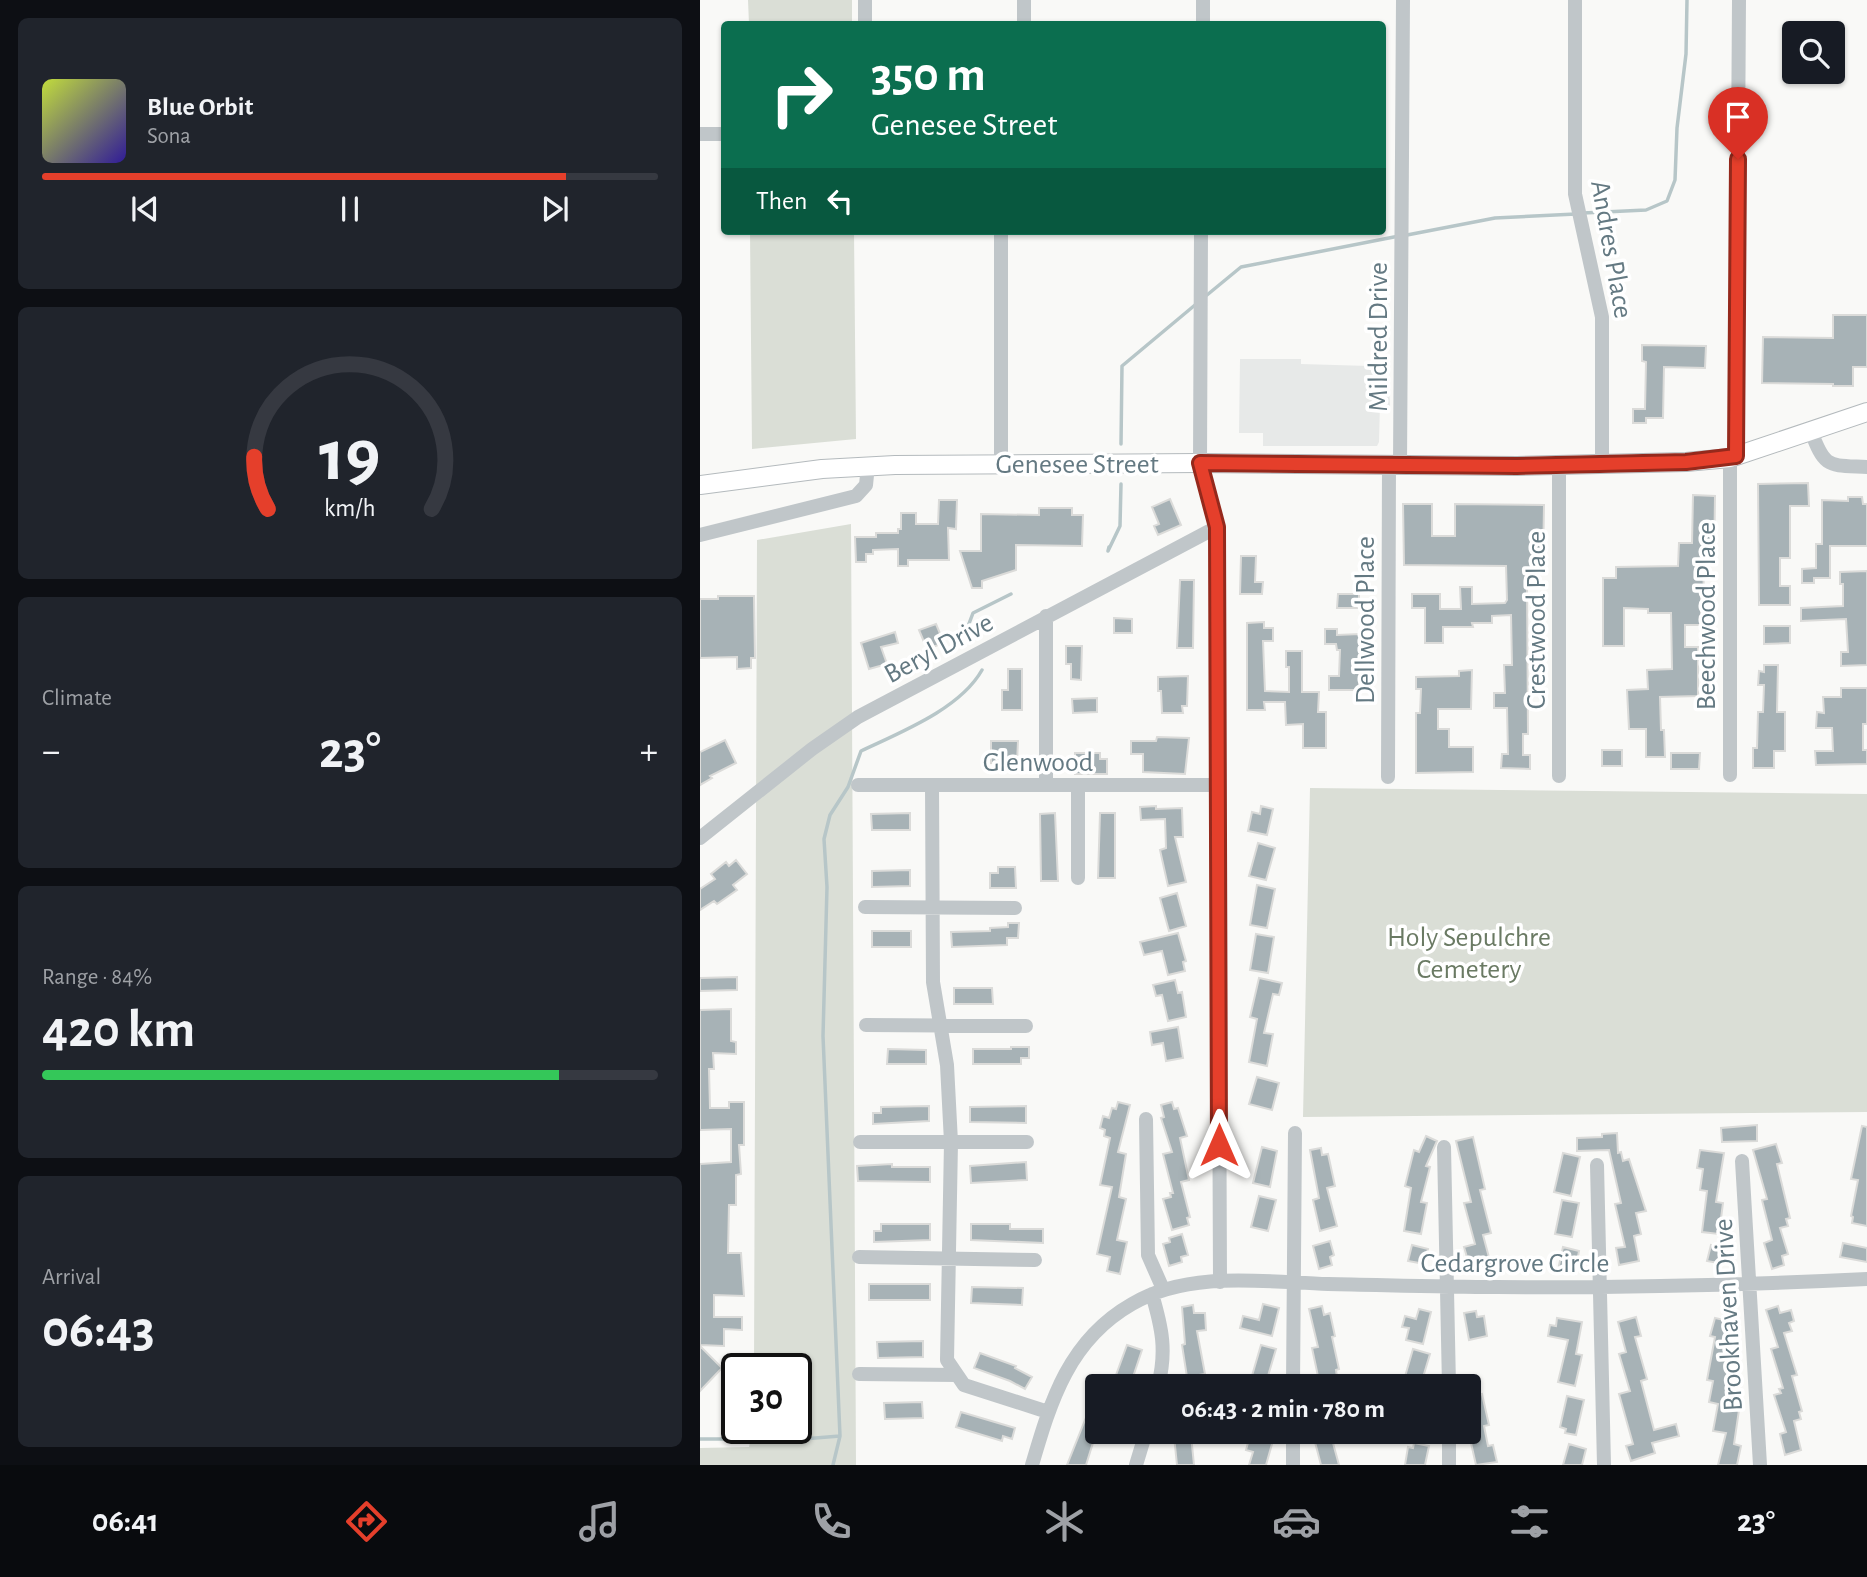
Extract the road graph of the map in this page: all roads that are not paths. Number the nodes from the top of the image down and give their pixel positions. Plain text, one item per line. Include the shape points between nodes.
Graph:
1 (865, 0) edge
2 (1024, 0) edge
3 (1203, 0) edge
4 (1404, 0) edge
5 (1575, 0) edge
6 (1739, 0) edge
7 (865, 21) edge
8 (1024, 21) edge
9 (1203, 21) edge
10 (700, 134) edge
11 (721, 134) edge
12 (1001, 235) edge
13 (1201, 235) edge
14 (1867, 412) edge
15 (1811, 430) junction
16 (1733, 457) junction
17 (1001, 462) junction
18 (1200, 463) junction
19 (1394, 464) junction
20 (1602, 464) junction
21 (868, 465) junction
22 (1559, 465) junction
23 (1867, 467) edge
24 (700, 485) edge
25 (1217, 527) junction
26 (700, 535) edge
27 (1046, 616) junction
28 (1730, 775) dead end
29 (1559, 776) dead end
30 (1388, 777) dead end
31 (858, 785) dead end
32 (932, 785) junction
33 (1046, 785) junction
34 (1078, 785) junction
35 (1218, 785) junction
36 (700, 838) edge
37 (1078, 878) dead end
38 (865, 907) dead end
39 (932, 908) junction
40 (1016, 908) dead end
41 (866, 1025) dead end
42 (941, 1026) junction
43 (1026, 1026) dead end
44 (1146, 1119) dead end
45 (1295, 1133) dead end
46 (860, 1142) dead end
47 (951, 1142) junction
48 (1027, 1142) dead end
49 (1444, 1147) dead end
50 (1742, 1161) dead end
51 (1597, 1165) dead end
52 (859, 1257) dead end
53 (951, 1259) junction
54 (1035, 1260) dead end
55 (1867, 1279) edge
56 (1220, 1282) junction
57 (1294, 1283) junction
58 (1750, 1284) junction
59 (1448, 1287) junction
60 (1600, 1288) junction
61 (1158, 1292) junction
62 (859, 1374) dead end
63 (1161, 1374) edge
64 (1293, 1374) edge
65 (1448, 1374) edge
66 (957, 1375) junction
67 (1048, 1412) junction
68 (1142, 1444) edge
69 (1293, 1444) edge
70 (1449, 1444) edge
71 (1032, 1465) edge
72 (1136, 1465) edge
73 (1293, 1465) edge
74 (1449, 1465) edge
75 (1604, 1465) edge
76 (1760, 1465) edge

1 - 7 street
2 - 8 street
3 - 9 street
4 - 19 street, Mildred Drive
5 - 20 street, Andres Place via 1575,194 1602,317
6 - 16 street, Beechwood Place
10 - 11 street
12 - 17 street
13 - 18 street
14 - 15 main road, Genesee Street
15 - 16 main road, Genesee Street
15 - 23 street via 1826,461
16 - 20 main road, Genesee Street
16 - 28 street, Beechwood Place
17 - 18 main road, Genesee Street
17 - 21 main road, Genesee Street
18 - 19 main road, Genesee Street
18 - 25 street
19 - 22 main road, Genesee Street
19 - 30 street, Dellwood Place
20 - 22 main road, Genesee Street
21 - 24 main road, Genesee Street
21 - 26 street via 866,485 856,496
22 - 29 street, Crestwood Place
25 - 27 street, Beryl Drive
25 - 35 street
27 - 33 street
27 - 36 street, Beryl Drive via 858,718
31 - 32 street, Glenwood
32 - 33 street, Glenwood
32 - 39 street
33 - 34 street, Glenwood
34 - 35 street, Glenwood
34 - 37 street
35 - 56 street
38 - 39 street
39 - 40 street
39 - 42 street via 933,982
41 - 42 street
42 - 43 street
42 - 47 street
44 - 61 street via 1149,1255
45 - 57 street
46 - 47 street
47 - 48 street
47 - 53 street
49 - 59 street
50 - 58 street, Brookhaven Drive
51 - 60 street
52 - 53 street
53 - 54 street
53 - 66 street via 947,1360
55 - 58 street, Cedargrove Circle
56 - 57 street, Cedargrove Circle
56 - 61 street, Cedargrove Circle
57 - 59 street, Cedargrove Circle
57 - 64 street
58 - 60 street, Cedargrove Circle
58 - 76 street, Brookhaven Drive
59 - 60 street, Cedargrove Circle
59 - 65 street
60 - 75 street
61 - 63 street via 1163,1332
61 - 67 street, Cedargrove Circle via 1117,1313 1085,1343 1069,1364
62 - 66 street
66 - 67 street via 964,1385
67 - 71 street, Cedargrove Circle
68 - 72 street
69 - 73 street
70 - 74 street

